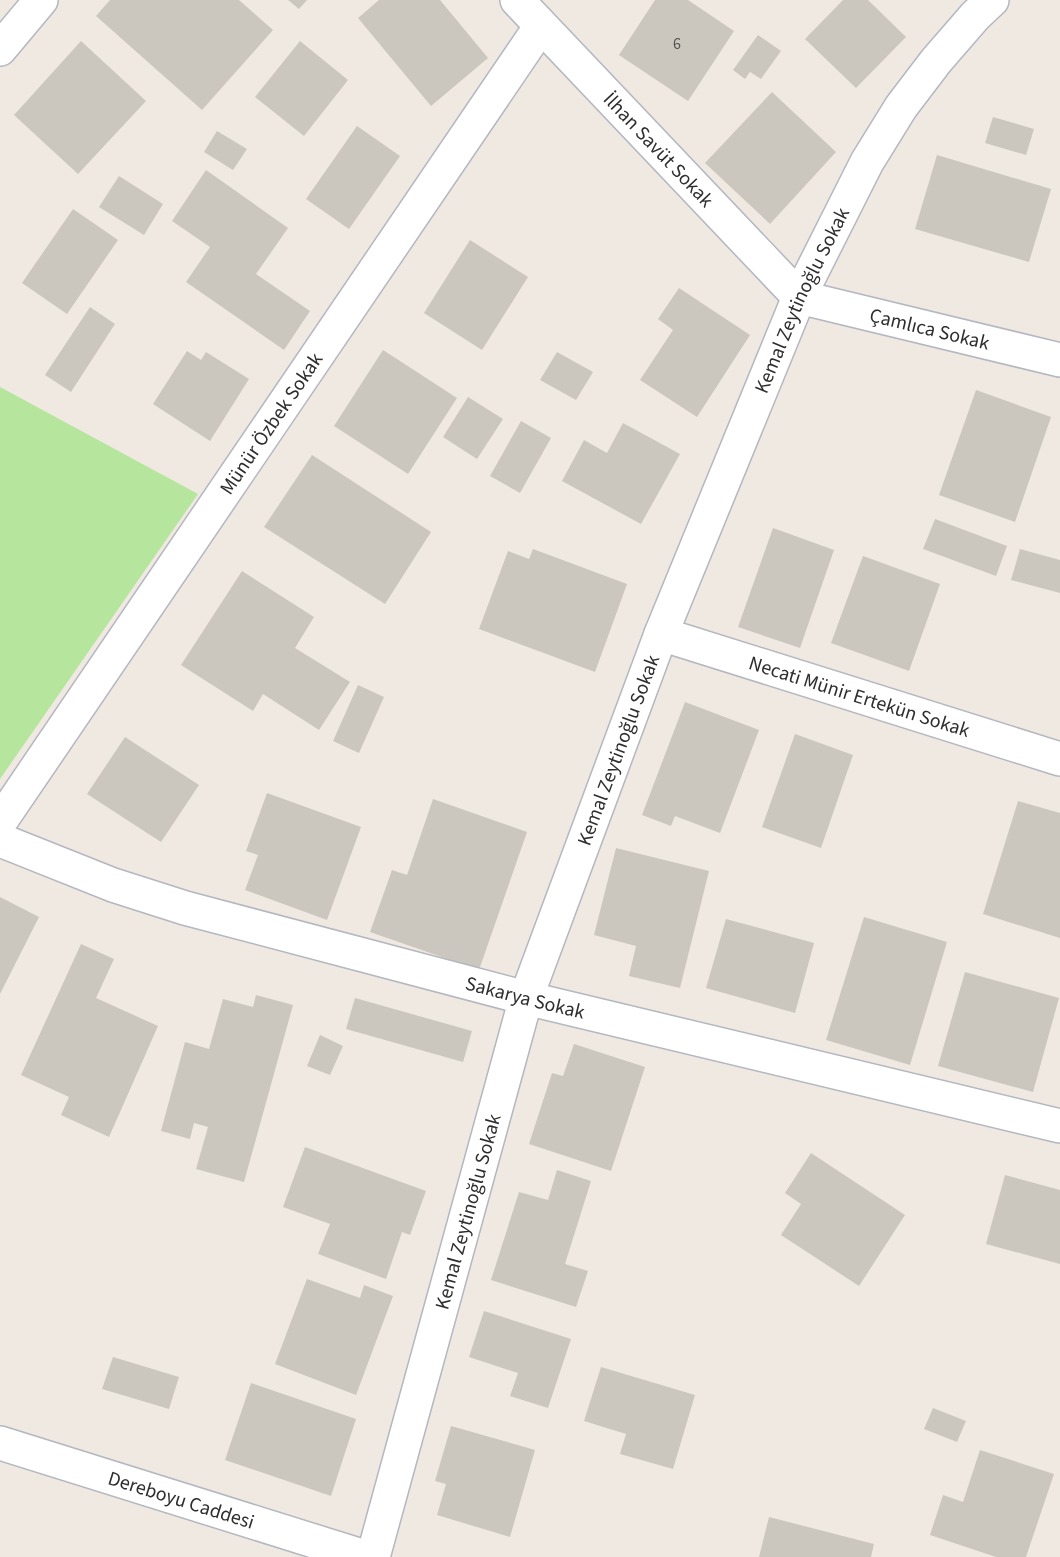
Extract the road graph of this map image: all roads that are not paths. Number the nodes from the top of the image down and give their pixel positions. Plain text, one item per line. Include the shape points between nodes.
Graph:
1 (41, 0) edge
2 (517, 0) edge
3 (992, 0) edge
4 (541, 26) junction
5 (0, 48) edge
6 (800, 297) junction
7 (1060, 360) edge
8 (661, 634) junction
9 (1060, 759) edge
10 (0, 822) edge
11 (0, 840) edge
12 (526, 998) junction
13 (1060, 1126) edge
14 (0, 1443) edge
15 (365, 1557) edge
16 (373, 1557) edge

1 - 5 street
2 - 4 street, İlhan Savüt Sokak
3 - 6 street, Kemal Zeytinoğlu Sokak via 936,61 901,107 867,162
4 - 6 street, İlhan Savüt Sokak
4 - 10 street, Münür Özbek Sokak
6 - 7 street, Çamlıca Sokak
6 - 8 street, Kemal Zeytinoğlu Sokak
8 - 9 street, Necati Münir Ertekün Sokak
8 - 12 street, Kemal Zeytinoğlu Sokak
11 - 12 street, Sakarya Sokak via 112,885 185,908
12 - 13 street, Sakarya Sokak
12 - 16 street, Kemal Zeytinoğlu Sokak
14 - 15 street, Dereboyu Caddesi

